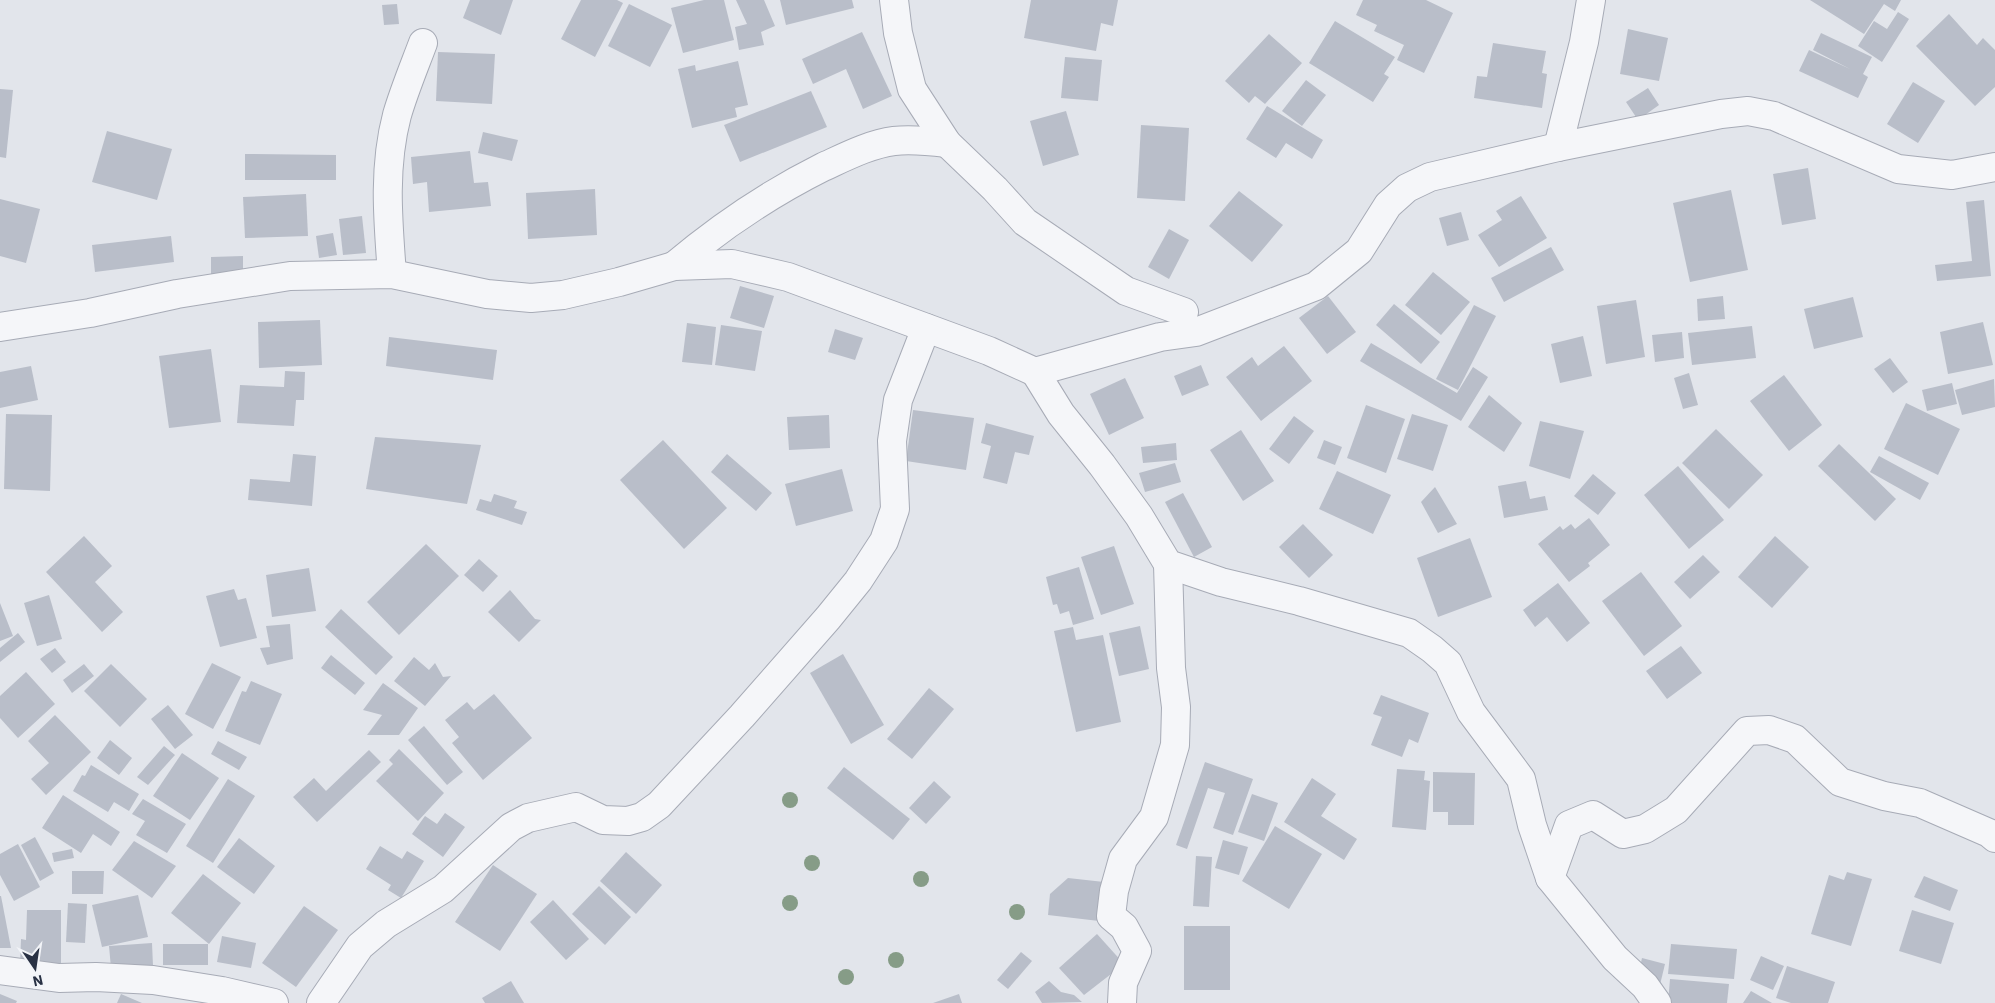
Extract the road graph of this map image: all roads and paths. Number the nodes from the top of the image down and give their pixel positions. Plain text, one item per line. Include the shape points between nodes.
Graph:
1 (894, 0) edge
2 (1591, 0) edge
3 (423, 43) dead end
4 (947, 143) junction
5 (1558, 147) junction
6 (1995, 167) edge
7 (674, 266) junction
8 (392, 274) junction
9 (1184, 312) dead end
10 (0, 328) edge
11 (926, 328) junction
12 (1035, 372) junction
13 (1168, 564) junction
14 (1995, 838) edge
15 (1550, 878) junction
16 (0, 970) edge
17 (274, 1003) edge
18 (321, 1003) edge
19 (1122, 1003) edge
20 (1657, 1003) edge

1 - 4 street via 898,33 912,89
2 - 5 street
3 - 8 street via 397,116 389,161 387,201
4 - 7 street via 893,141 841,158 760,203 706,239
4 - 9 street via 1025,222 1126,291
5 - 6 street via 1748,111 1774,116 1898,169 1952,176
5 - 12 street via 1430,177 1407,188 1388,205 1359,252 1316,286 1196,332 1160,337
7 - 8 street via 563,295 531,298 487,294
7 - 11 street via 732,264 788,277
8 - 10 street via 290,276
11 - 12 street
11 - 18 street via 898,400 892,441 895,509 884,540 858,581 742,716 659,805 642,817 628,821 603,820 576,807 528,818 511,827 443,889 386,924 360,946
12 - 13 street via 1061,414 1138,516
13 - 15 street via 1221,582 1377,623 1409,634 1432,649 1448,663 1471,712 1521,779
13 - 19 street via 1175,745 1154,817 1123,859 1114,891 1111,916 1124,927 1138,951 1123,984
14 - 15 street via 1920,803 1840,782 1795,739 1768,730 1747,731 1676,810 1645,829 1623,834 1593,815 1569,825
15 - 20 street via 1615,958
16 - 17 street via 59,978 153,980

